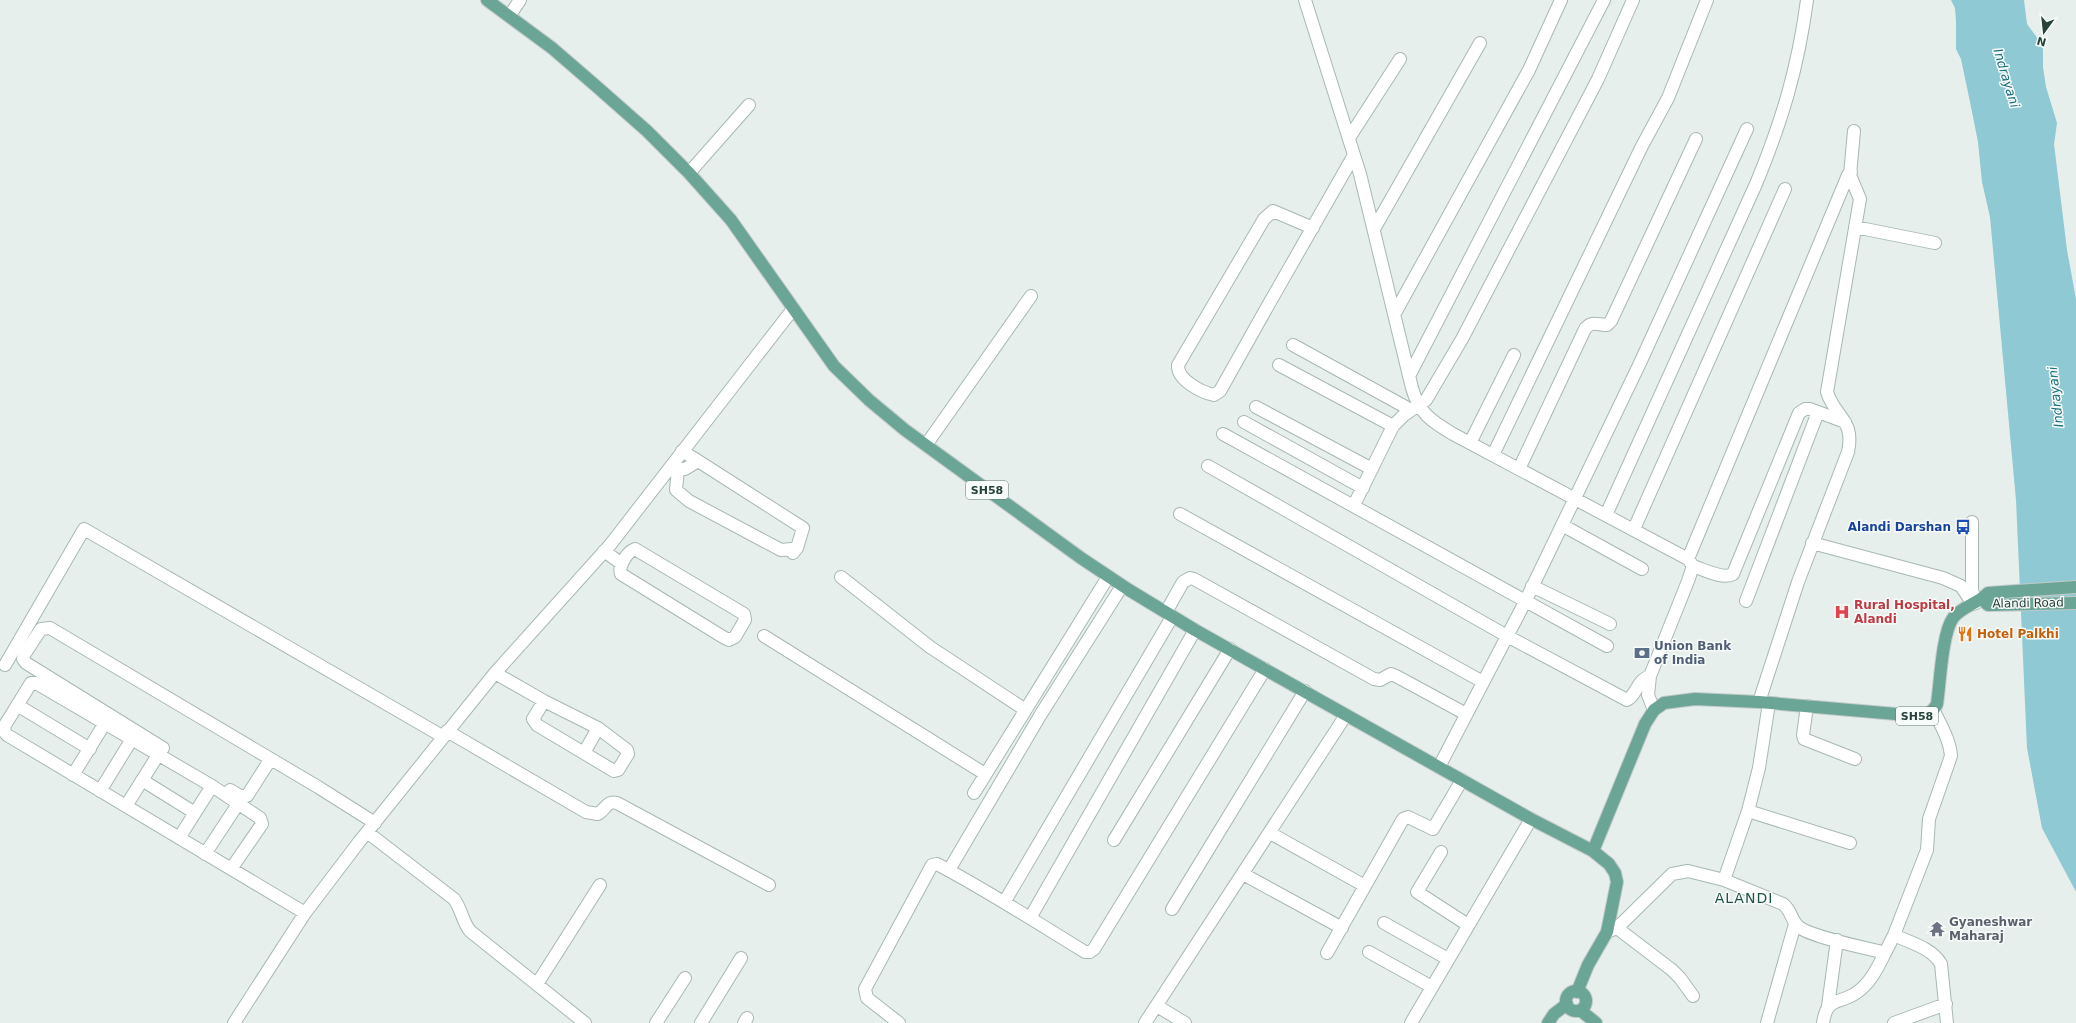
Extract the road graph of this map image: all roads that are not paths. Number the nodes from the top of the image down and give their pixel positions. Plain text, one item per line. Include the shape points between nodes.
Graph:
1 (487, 0) edge
2 (510, 0) edge
3 (520, 0) edge
4 (1305, 0) edge
5 (1561, 0) edge
6 (1604, 0) edge
7 (1633, 0) edge
8 (1707, 0) edge
9 (1807, 0) edge
10 (507, 13) junction
11 (1480, 43) dead end
12 (1400, 59) dead end
13 (749, 105) dead end
14 (1746, 129) dead end
15 (1854, 132) dead end
16 (1349, 138) junction
17 (1696, 139) dead end
18 (1354, 155) junction
19 (1851, 172) junction
20 (690, 173) junction
21 (1785, 189) dead end
22 (1855, 226) junction
23 (1313, 228) junction
24 (1374, 229) junction
25 (1935, 243) dead end
26 (1031, 296) dead end
27 (793, 309) junction
28 (1395, 313) junction
29 (1293, 345) dead end
30 (1514, 355) dead end
31 (1279, 365) dead end
32 (1409, 376) junction
33 (1256, 407) dead end
34 (1415, 408) junction
35 (1818, 412) junction
36 (1244, 422) dead end
37 (1845, 422) junction
38 (1393, 426) junction
39 (1222, 434) dead end
40 (1470, 443) junction
41 (926, 445) junction
42 (682, 451) junction
43 (1493, 455) junction
44 (698, 461) junction
45 (1208, 466) dead end
46 (1372, 469) junction
47 (1519, 469) junction
48 (1363, 488) junction
49 (1575, 498) junction
50 (1354, 506) junction
51 (1180, 514) dead end
52 (1606, 515) junction
53 (1972, 522) dead end
54 (1562, 525) junction
55 (1634, 529) junction
56 (1812, 543) junction
57 (607, 548) junction
58 (624, 561) junction
59 (1690, 563) junction
60 (1642, 569) dead end
61 (1108, 577) junction
62 (841, 578) dead end
63 (1122, 586) junction
64 (1532, 586) junction
65 (2076, 587) edge
66 (1526, 600) junction
67 (1746, 601) dead end
68 (1977, 602) junction
69 (2076, 602) edge
70 (1169, 615) junction
71 (1610, 624) dead end
72 (1195, 630) junction
73 (764, 636) dead end
74 (1507, 636) junction
75 (1607, 646) dead end
76 (1230, 649) junction
77 (4, 665) dead end
78 (1265, 669) junction
79 (495, 672) junction
80 (1650, 676) junction
81 (1483, 682) junction
82 (1305, 692) junction
83 (544, 701) junction
84 (1764, 703) junction
85 (17, 705) junction
86 (1807, 706) junction
87 (1024, 709) junction
88 (1654, 710) junction
89 (1934, 711) junction
90 (1346, 714) junction
91 (1466, 714) junction
92 (105, 723) junction
93 (598, 728) junction
94 (444, 734) junction
95 (132, 739) junction
96 (90, 748) junction
97 (584, 753) junction
98 (158, 755) junction
99 (1856, 759) dead end
100 (270, 760) junction
101 (1439, 767) junction
102 (985, 774) junction
103 (73, 775) junction
104 (142, 780) junction
105 (1462, 780) junction
106 (212, 786) junction
107 (100, 791) junction
108 (974, 793) dead end
109 (238, 804) junction
110 (126, 806) junction
111 (1748, 811) junction
112 (195, 813) junction
113 (1531, 819) junction
114 (371, 828) junction
115 (1270, 832) junction
116 (179, 838) junction
117 (1114, 840) dead end
118 (1850, 843) dead end
119 (1593, 851) junction
120 (1441, 852) dead end
121 (205, 854) junction
122 (231, 869) junction
123 (949, 870) junction
124 (1243, 874) junction
125 (1724, 880) junction
126 (600, 885) dead end
127 (768, 885) dead end
128 (1365, 886) junction
129 (1005, 902) junction
130 (1172, 909) dead end
131 (305, 913) junction
132 (1030, 918) junction
133 (1384, 923) dead end
134 (1795, 924) junction
135 (1468, 925) junction
136 (1342, 928) junction
137 (1612, 930) junction
138 (1894, 935) junction
139 (1837, 940) junction
140 (1369, 952) dead end
141 (1327, 953) dead end
142 (1885, 953) junction
143 (741, 958) dead end
144 (1448, 959) junction
145 (685, 978) dead end
146 (536, 984) junction
147 (1432, 987) junction
148 (1577, 992) junction
149 (1693, 996) dead end
150 (1567, 1004) junction
151 (1946, 1004) junction
152 (1157, 1006) junction
153 (1828, 1006) junction
154 (1580, 1010) junction
155 (234, 1023) edge
156 (585, 1023) edge
157 (656, 1023) edge
158 (700, 1023) edge
159 (899, 1023) edge
160 (1146, 1023) edge
161 (1185, 1023) edge
162 (1411, 1023) edge
163 (1548, 1023) edge
164 (1596, 1023) edge
165 (1767, 1023) edge
166 (1823, 1023) edge
167 (1894, 1023) edge
168 (1947, 1023) edge

1 - 10 main road, SH58
2 - 10 street
3 - 10 street
4 - 16 street
5 - 28 street via 1520,87
6 - 32 street
7 - 34 street via 1598,79 1487,292 1432,391
8 - 43 street via 1668,98 1642,146
9 - 52 street via 1802,40 1773,143
10 - 20 main road, SH58 via 648,131
11 - 24 street
12 - 16 street
13 - 20 street
14 - 49 street via 1640,363
15 - 19 street
16 - 18 street
17 - 47 street via 1611,321 1607,325 1594,322 1585,329
18 - 23 street
18 - 24 street
19 - 22 street via 1860,198
19 - 59 street via 1811,263
20 - 27 main road, SH58 via 730,220
21 - 55 street
22 - 25 street
22 - 37 street via 1828,384 1830,400
23 - 23 street via 1273,211 1264,219 1178,365 1177,371 1181,377 1206,393 1214,395 1220,391
24 - 28 street
26 - 41 street
27 - 41 main road, SH58 via 834,366 868,400
27 - 42 street
28 - 32 street
29 - 34 street
30 - 40 street
31 - 38 street
32 - 34 street
33 - 46 street
34 - 38 street
34 - 40 street
35 - 37 street
35 - 59 street via 1805,409 1798,413 1733,574 1722,575
35 - 67 street
36 - 48 street
37 - 56 street via 1850,431 1848,452
38 - 46 street
39 - 50 street
40 - 43 street
41 - 61 main road, SH58
42 - 44 street
42 - 57 street
43 - 47 street
44 - 44 street via 685,469 678,469 676,490 689,501 732,525 781,550 792,549 793,553 803,528
45 - 74 street
46 - 48 street
47 - 49 street
48 - 50 street
49 - 52 street
49 - 54 street
50 - 66 street
51 - 81 street
52 - 55 street
53 - 68 street via 1972,590
54 - 60 street
54 - 64 street
55 - 59 street
56 - 68 street via 1943,578 1961,586
56 - 84 street
57 - 58 street
57 - 79 street
58 - 58 street via 632,550 639,550 744,614 745,620 732,639 723,637 624,577 620,572
59 - 80 street via 1688,581
61 - 63 main road, SH58
61 - 87 street
62 - 87 street via 930,647
63 - 70 main road, SH58
63 - 123 street via 1041,714
64 - 66 street
64 - 71 street
65 - 68 main road, Alandi Road / SH58 via 1988,593
66 - 74 street
66 - 75 street
68 - 69 main road, Alandi Road via 1988,605
68 - 89 main road, SH58 via 1953,619 1948,631
70 - 72 main road, SH58
70 - 91 street via 1183,582 1190,578 1194,579 1374,679 1380,680 1391,674
70 - 129 street
72 - 76 main road, SH58
72 - 132 street
73 - 102 street
74 - 80 street via 1627,700 1641,682
74 - 81 street
76 - 78 main road, SH58
76 - 117 street
77 - 94 street via 84,528
78 - 82 main road, SH58
78 - 132 street via 1094,949 1085,952
79 - 83 street
79 - 94 street
80 - 88 street via 1648,695
81 - 91 street
82 - 90 main road, SH58
82 - 130 street
83 - 93 street
83 - 97 street via 533,719 534,722
84 - 86 main road, SH58
84 - 88 main road, SH58 via 1678,700 1664,703
84 - 111 street via 1760,768
85 - 92 street via 28,686 36,683
85 - 96 street
85 - 103 street via 5,726 6,735
86 - 89 main road, SH58 via 1919,716
86 - 99 street via 1804,739
87 - 102 street
88 - 119 main road via 1645,724
89 - 138 street via 1950,747 1951,756 1929,819 1927,850
90 - 101 main road, SH58
90 - 115 street
91 - 101 street
92 - 95 street
92 - 96 street
93 - 97 street
93 - 97 street via 627,750 628,754 617,771
94 - 114 street
94 - 127 street via 586,812 598,814 608,803 617,802
95 - 98 street
95 - 107 street
96 - 103 street
98 - 104 street
98 - 106 street
100 - 100 street via 50,628 41,629 24,655 26,663 240,796 248,796
100 - 114 street
101 - 105 main road, SH58
102 - 108 street
103 - 107 street
104 - 110 street
104 - 112 street
105 - 113 main road, SH58
105 - 128 street via 1433,829 1408,817 1403,819
106 - 109 street
106 - 112 street
107 - 110 street
109 - 121 street
109 - 122 street via 260,818 262,824
110 - 116 street
111 - 118 street
111 - 125 street
112 - 116 street
113 - 119 main road, SH58
113 - 135 street
114 - 131 street
114 - 146 street via 454,899 460,907 464,924 470,931
115 - 124 street
115 - 128 street
116 - 121 street
119 - 137 main road via 1609,864 1615,873
120 - 135 street via 1417,892
121 - 122 street
122 - 131 street
123 - 129 street
123 - 159 street via 937,864 932,865 865,989 867,998
124 - 136 street
124 - 152 street
125 - 134 street via 1783,904 1790,909
125 - 137 street via 1688,871 1672,874
126 - 146 street
128 - 136 street
129 - 132 street
131 - 155 street
133 - 144 street
134 - 139 street via 1813,934
134 - 165 street
135 - 144 street
136 - 141 street
137 - 148 main road via 1588,965
137 - 149 street via 1672,970
138 - 142 street
138 - 151 street via 1937,956 1941,964
139 - 142 street
139 - 153 street
140 - 147 street
142 - 153 street via 1873,975 1856,993 1834,1001
143 - 158 street
144 - 147 street
145 - 157 street
146 - 156 street
147 - 162 street
148 - 150 main road via 1569,995
148 - 154 main road via 1583,994 1586,1000 1585,1007
150 - 154 main road via 1573,1011
150 - 163 main road via 1554,1014
151 - 167 street
151 - 168 street
152 - 160 street
152 - 161 street
153 - 166 street
154 - 164 main road

